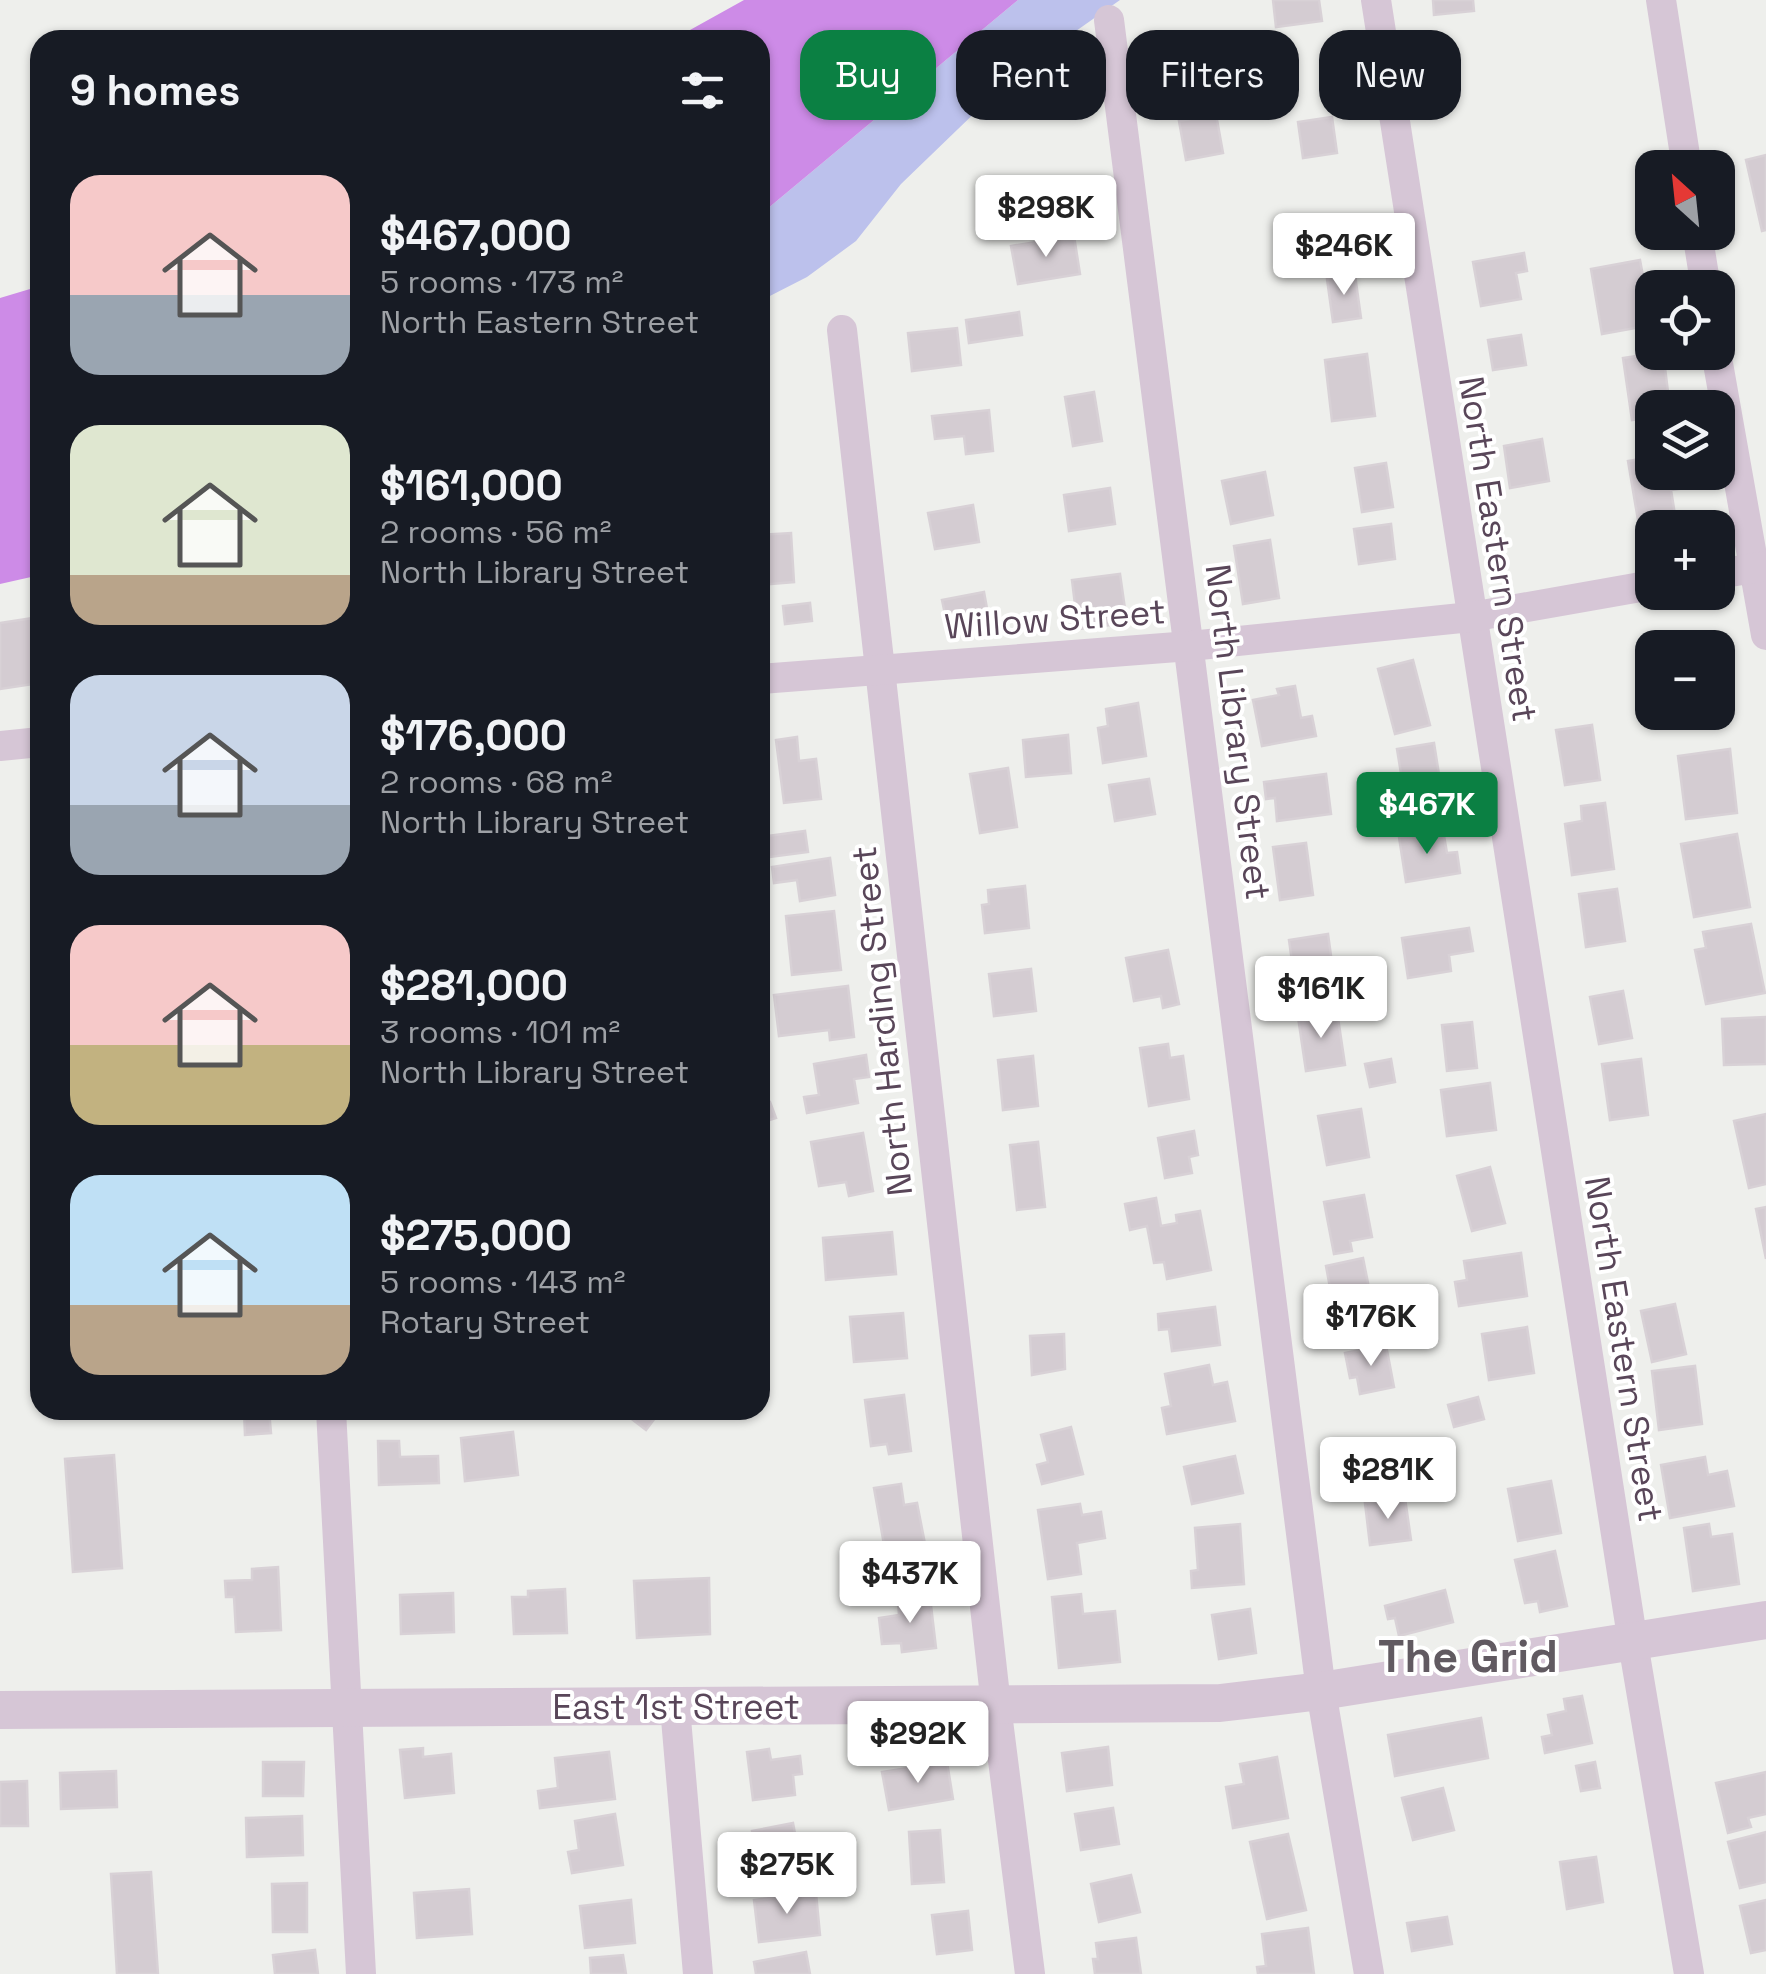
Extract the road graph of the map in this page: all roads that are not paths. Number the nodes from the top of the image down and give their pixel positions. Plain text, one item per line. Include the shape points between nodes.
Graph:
1 (1376, 0) edge
2 (1661, 0) edge
3 (1108, 20) dead end
4 (1684, 150) edge
5 (842, 330) dead end
6 (1720, 370) edge
7 (1760, 567) edge
8 (1735, 571) edge
9 (1635, 589) edge
10 (1471, 617) junction
11 (1766, 634) edge
12 (1190, 646) junction
13 (881, 670) junction
14 (770, 678) edge
15 (30, 743) edge
16 (0, 746) edge
17 (332, 1420) edge
18 (1766, 1620) edge
19 (1632, 1643) junction
20 (1321, 1690) junction
21 (996, 1704) junction
22 (346, 1707) junction
23 (675, 1707) junction
24 (0, 1710) edge
25 (362, 1974) edge
26 (698, 1974) edge
27 (1030, 1974) edge
28 (1369, 1974) edge
29 (1689, 1974) edge

1 - 10 street, North Eastern Street
2 - 4 street
3 - 12 street, North Library Street
5 - 13 street, North Harding Street
6 - 7 street
7 - 8 street
7 - 11 street
9 - 10 street, Willow Street
10 - 12 street, Willow Street
10 - 19 street, North Eastern Street
12 - 13 street, Willow Street
12 - 20 street, North Library Street
13 - 14 street, Willow Street
13 - 21 street, North Harding Street
15 - 16 street
17 - 22 street
18 - 19 street, East 1st Street
19 - 20 street, East 1st Street
19 - 29 street, North Eastern Street
20 - 21 street, East 1st Street via 1220,1703
20 - 28 street, North Library Street
21 - 23 street, East 1st Street
21 - 27 street, North Harding Street
22 - 23 street, East 1st Street
22 - 24 street, East 1st Street
22 - 25 street
23 - 26 street

